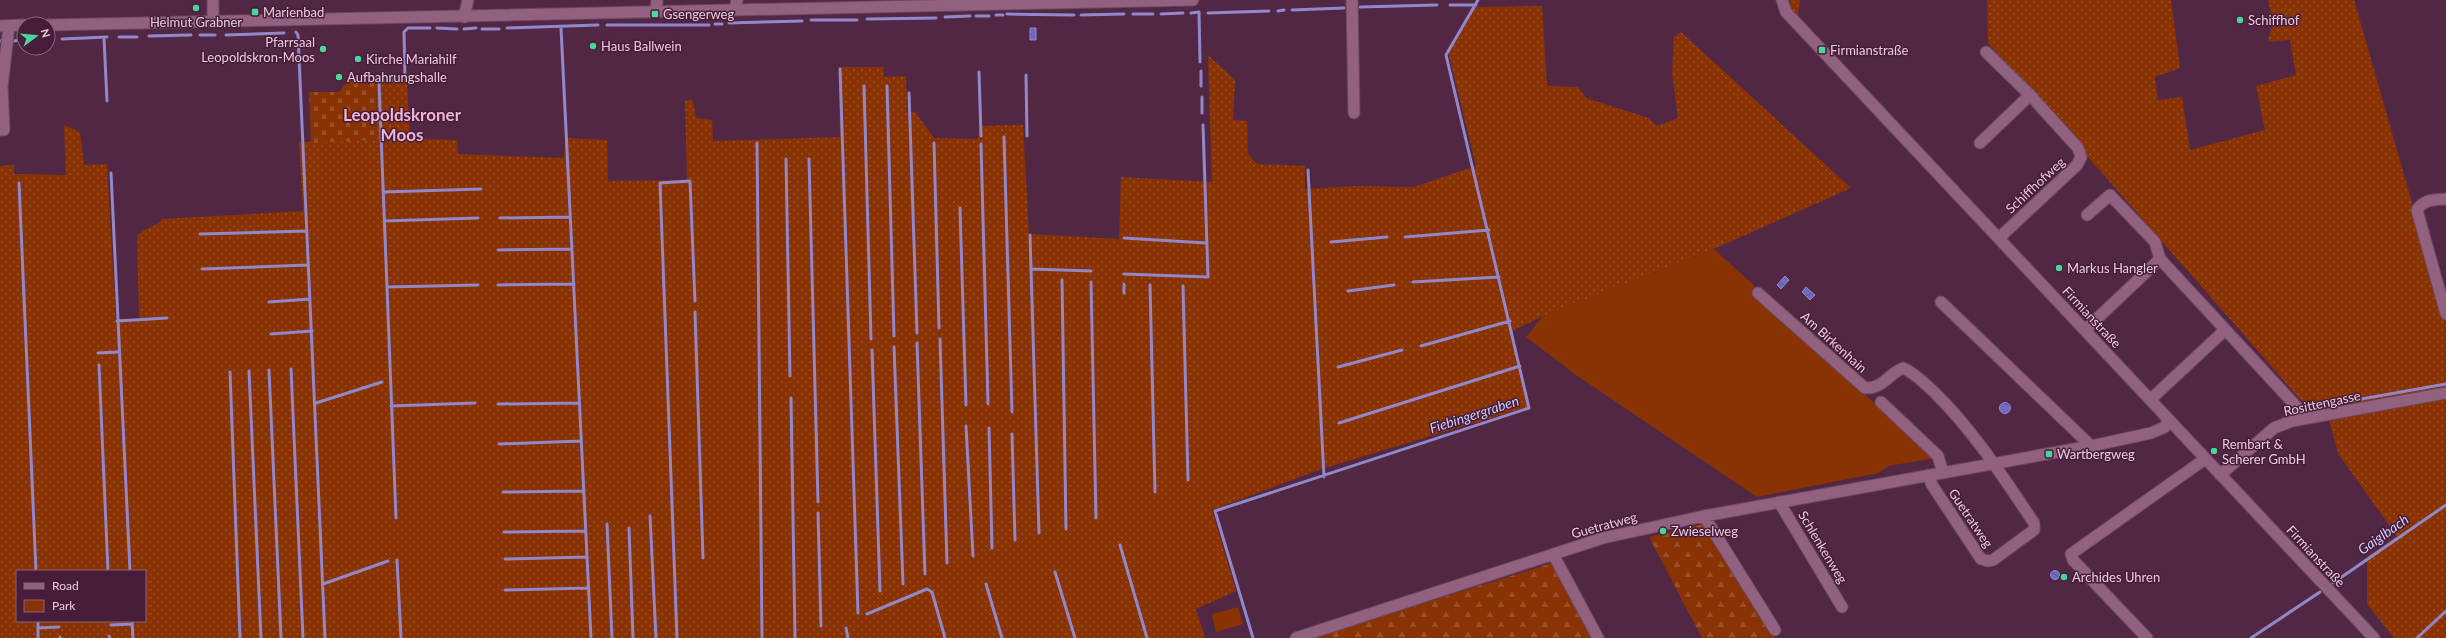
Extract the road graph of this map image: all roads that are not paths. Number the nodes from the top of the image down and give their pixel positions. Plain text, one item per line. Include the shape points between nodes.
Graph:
1 (213, 0) edge
2 (468, 0) edge
3 (1193, 0) edge
4 (1352, 0) edge
5 (1782, 0) edge
6 (656, 5) edge
7 (736, 5) edge
8 (464, 17) junction
9 (213, 21) junction
10 (56, 24) edge
11 (16, 25) edge
12 (4, 26) edge
13 (1986, 52) dead end
14 (2030, 95) junction
15 (1354, 113) dead end
16 (0, 130) edge
17 (1980, 143) dead end
18 (2446, 199) edge
19 (2086, 215) dead end
20 (1999, 238) junction
21 (2160, 259) junction
22 (1758, 293) dead end
23 (1941, 302) dead end
24 (2446, 314) edge
25 (2085, 330) junction
26 (2225, 330) junction
27 (2446, 393) edge
28 (2151, 399) junction
29 (1881, 402) dead end
30 (2307, 418) junction
31 (2168, 421) junction
32 (2091, 446) junction
33 (2205, 459) junction
34 (1995, 464) junction
35 (1943, 472) junction
36 (1928, 475) junction
37 (2220, 475) junction
38 (1779, 502) junction
39 (1704, 516) junction
40 (1553, 554) junction
41 (1842, 607) dead end
42 (1775, 630) dead end
43 (1296, 638) edge
44 (1598, 638) edge
45 (2147, 638) edge
46 (2374, 638) edge

1 - 9 street
2 - 8 street
3 - 7 street via 863,8
4 - 15 street
5 - 20 street, Firmianstraße via 1786,12
6 - 7 street
6 - 8 street
8 - 9 street
9 - 10 street
11 - 12 street
12 - 16 street via 4,130
13 - 14 street, Schiffhofweg
14 - 17 street
14 - 20 street, Schiffhofweg via 2078,148 2082,157 2077,165
18 - 24 street via 2421,204 2417,210
19 - 21 street via 2110,195 2155,242
20 - 25 street, Firmianstraße
21 - 25 street
21 - 26 street
22 - 34 street, Am Birkenhain via 1865,388 1874,389 1882,385 1896,370 1903,368 1911,371 1951,409
23 - 32 street
25 - 28 street, Firmianstraße
26 - 28 street
26 - 30 street
27 - 30 street, Rosittengasse
28 - 31 street, Firmianstraße
29 - 35 street via 1938,456
30 - 37 street, Rosittengasse via 2274,428
31 - 32 street, Guetratweg via 2165,427 2151,433
31 - 33 street, Firmianstraße
32 - 34 street, Guetratweg
33 - 37 street, Firmianstraße
33 - 45 street via 2071,554 2073,560
34 - 35 street, Guetratweg
34 - 36 street, Guetratweg via 2034,523 2034,530 1988,561 1981,558 1932,485
35 - 36 street, Guetratweg
36 - 38 street, Guetratweg
37 - 46 street, Firmianstraße
38 - 39 street, Guetratweg
38 - 41 street, Schlenkenweg via 1817,561
39 - 40 street, Guetratweg via 1588,542
39 - 42 street
40 - 43 street, Guetratweg
40 - 44 street

